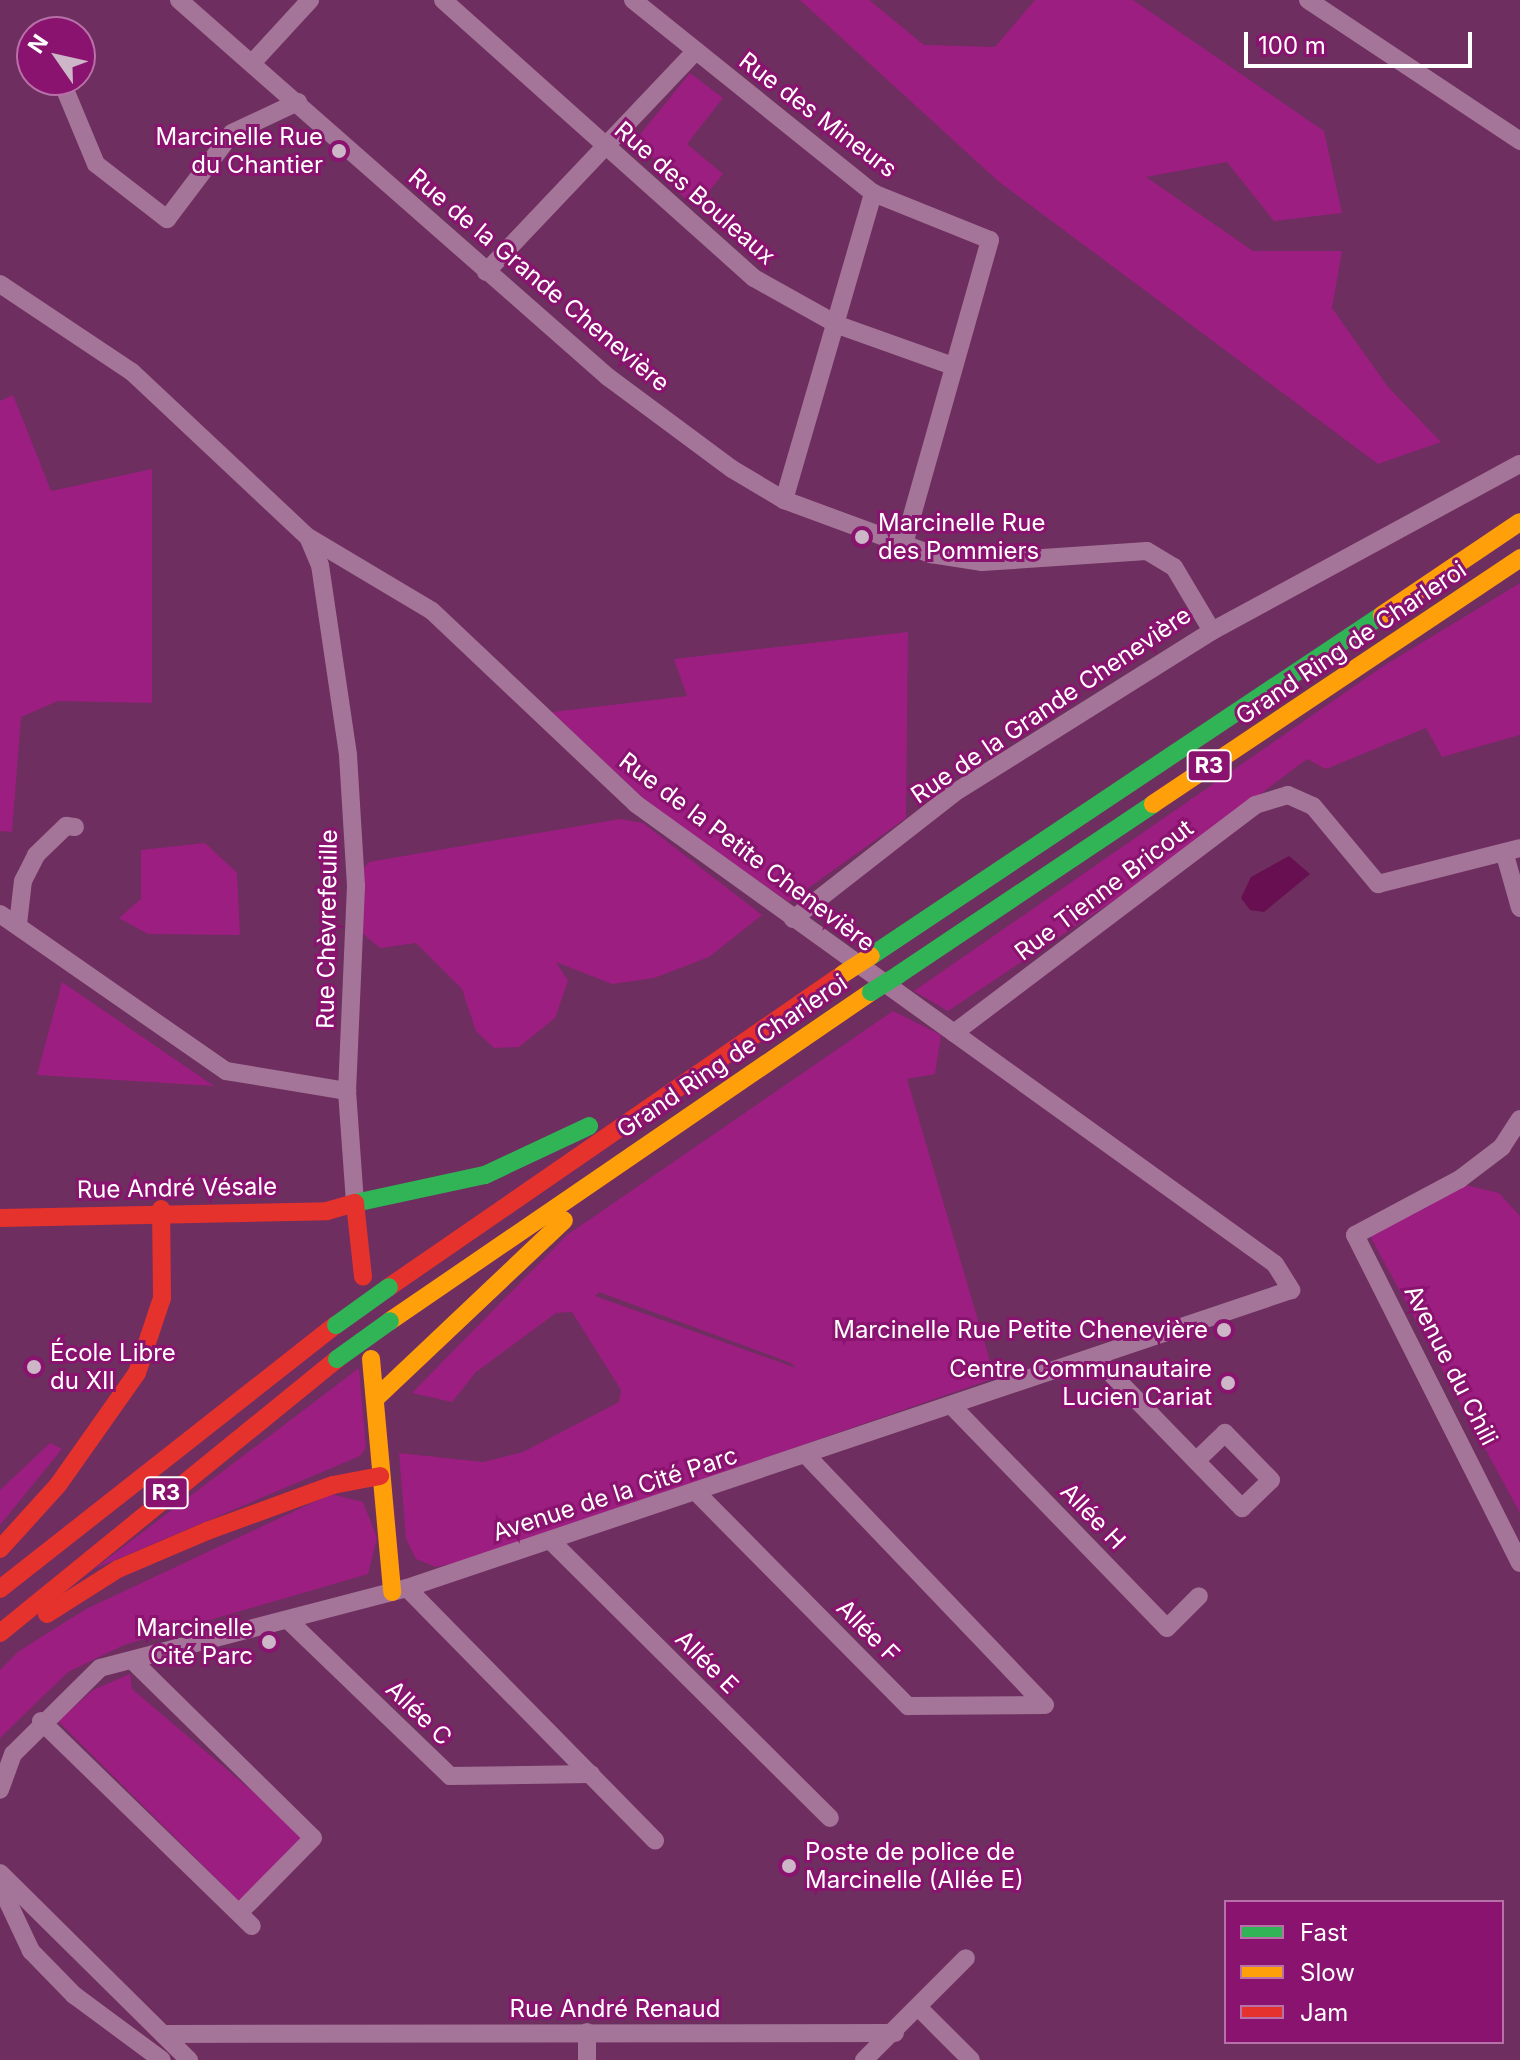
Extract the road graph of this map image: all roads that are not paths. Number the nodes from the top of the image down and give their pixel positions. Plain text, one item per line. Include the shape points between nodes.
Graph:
1 (179, 0) edge
2 (310, 0) edge
3 (443, 0) edge
4 (633, 0) edge
5 (1308, 0) edge
6 (696, 51) junction
7 (254, 61) junction
8 (68, 96) edge
9 (298, 102) junction
10 (1520, 141) edge
11 (605, 147) junction
12 (873, 193) junction
13 (486, 272) junction
14 (0, 284) edge
15 (838, 325) junction
16 (953, 366) junction
17 (1520, 464) edge
18 (784, 500) junction
19 (1520, 522) edge
20 (308, 537) junction
21 (903, 547) junction
22 (1520, 558) edge
23 (1212, 631) junction
24 (75, 827) dead end
25 (1513, 852) edge
26 (1520, 908) edge
27 (0, 914) edge
28 (793, 919) junction
29 (18, 924) junction
30 (954, 1033) junction
31 (347, 1091) junction
32 (658, 1099) junction
33 (1520, 1119) edge
34 (608, 1169) junction
35 (355, 1203) junction
36 (161, 1209) junction
37 (0, 1218) edge
38 (363, 1277) dead end
39 (1291, 1290) joint
40 (1095, 1357) junction
41 (371, 1359) dead end
42 (375, 1399) junction
43 (952, 1406) junction
44 (807, 1456) junction
45 (1196, 1461) dead end
46 (380, 1476) junction
47 (697, 1493) junction
48 (551, 1541) junction
49 (0, 1549) edge
50 (1520, 1563) edge
51 (0, 1589) edge
52 (400, 1590) junction
53 (1199, 1596) dead end
54 (288, 1620) junction
55 (0, 1633) edge
56 (0, 1643) edge
57 (133, 1661) junction
58 (41, 1721) junction
59 (558, 1740) junction
60 (591, 1774) junction
61 (541, 1775) junction
62 (0, 1790) edge
63 (830, 1818) dead end
64 (655, 1840) dead end
65 (0, 1873) edge
66 (0, 1885) edge
67 (966, 1958) dead end
68 (920, 2009) junction
69 (587, 2032) junction
70 (895, 2033) junction
71 (163, 2034) junction
72 (162, 2060) edge
73 (189, 2060) edge
74 (587, 2060) edge
75 (864, 2060) edge
76 (971, 2060) edge

1 - 7 street, Rue de la Grande Chenevière
2 - 7 street
3 - 11 street, Rue des Bouleaux
4 - 6 street, Rue des Mineurs
5 - 10 street
6 - 11 street
6 - 12 street, Rue des Mineurs
7 - 9 street, Rue de la Grande Chenevière
8 - 9 street via 96,164 167,219 232,133
9 - 13 street, Rue de la Grande Chenevière
11 - 13 street
11 - 15 street, Rue des Bouleaux via 754,278
12 - 15 street
12 - 16 street, Rue des Mineurs via 990,240
13 - 18 street, Rue de la Grande Chenevière via 608,377
14 - 20 street, Rue de la Petite Chenevière via 132,372
15 - 16 street, Rue des Bouleaux
15 - 18 street
16 - 21 street
17 - 23 street
18 - 21 street, Rue de la Grande Chenevière
19 - 32 main road, Grand Ring de Charleroi / R3, bridge
20 - 28 street, Rue de la Petite Chenevière via 432,611 636,804
20 - 31 street, Rue Chèvrefeuille via 320,565 348,755 356,886
21 - 23 street, Rue de la Grande Chenevière via 982,562 1147,551 1174,567
22 - 34 main road, Grand Ring de Charleroi / R3, bridge
23 - 28 street, Rue de la Grande Chenevière via 954,793
24 - 29 street via 66,826 36,855 23,881
25 - 26 street
25 - 30 street, Rue Tienne Bricout via 1378,884 1346,852 1313,806 1288,795 1255,805
27 - 29 street
28 - 30 street, Rue de la Petite Chenevière
29 - 31 street via 226,1071
30 - 39 street, Rue de la Petite Chenevière via 1275,1264
31 - 35 street, Rue Chèvrefeuille
32 - 35 main road, Rue André Vésale via 618,1109 485,1175
32 - 51 main road, Grand Ring de Charleroi / R3, bridge via 336,1325
33 - 50 street, Avenue du Chili via 1502,1147 1460,1179 1355,1235
34 - 42 main road via 579,1206
34 - 55 main road, Grand Ring de Charleroi / R3, bridge via 337,1359
35 - 36 main road, Rue André Vésale via 327,1211
35 - 38 main road, Rue Chèvrefeuille
36 - 37 main road, Rue André Vésale
36 - 49 main road via 162,1298 137,1373 58,1485
39 - 40 street, Avenue de la Cité Parc
40 - 43 street, Avenue de la Cité Parc
40 - 45 street
41 - 42 main road
42 - 46 main road
43 - 44 street, Avenue de la Cité Parc
43 - 53 street, Allée H via 1167,1628
44 - 47 street, Avenue de la Cité Parc
44 - 47 street, Allée F via 1045,1705 908,1706
46 - 52 main road
46 - 56 main road via 333,1485 118,1569
47 - 48 street, Avenue de la Cité Parc
48 - 52 street, Avenue de la Cité Parc
48 - 63 street, Allée E
52 - 54 street, Avenue de la Cité Parc
52 - 59 street
54 - 57 street, Avenue de la Cité Parc
54 - 61 street, Allée C via 450,1776
57 - 58 street, Avenue de la Cité Parc via 100,1668
57 - 58 street via 313,1838 246,1919
58 - 62 street, Avenue de la Cité Parc via 13,1754
59 - 60 street
59 - 61 street via 557,1755
60 - 61 street, Allée C
60 - 64 street
65 - 71 street
66 - 72 street via 31,1951 74,1995
67 - 68 street
68 - 70 street
68 - 76 street
69 - 70 street, Rue André Renaud
69 - 71 street, Rue André Renaud
69 - 74 street
70 - 75 street
71 - 73 street

